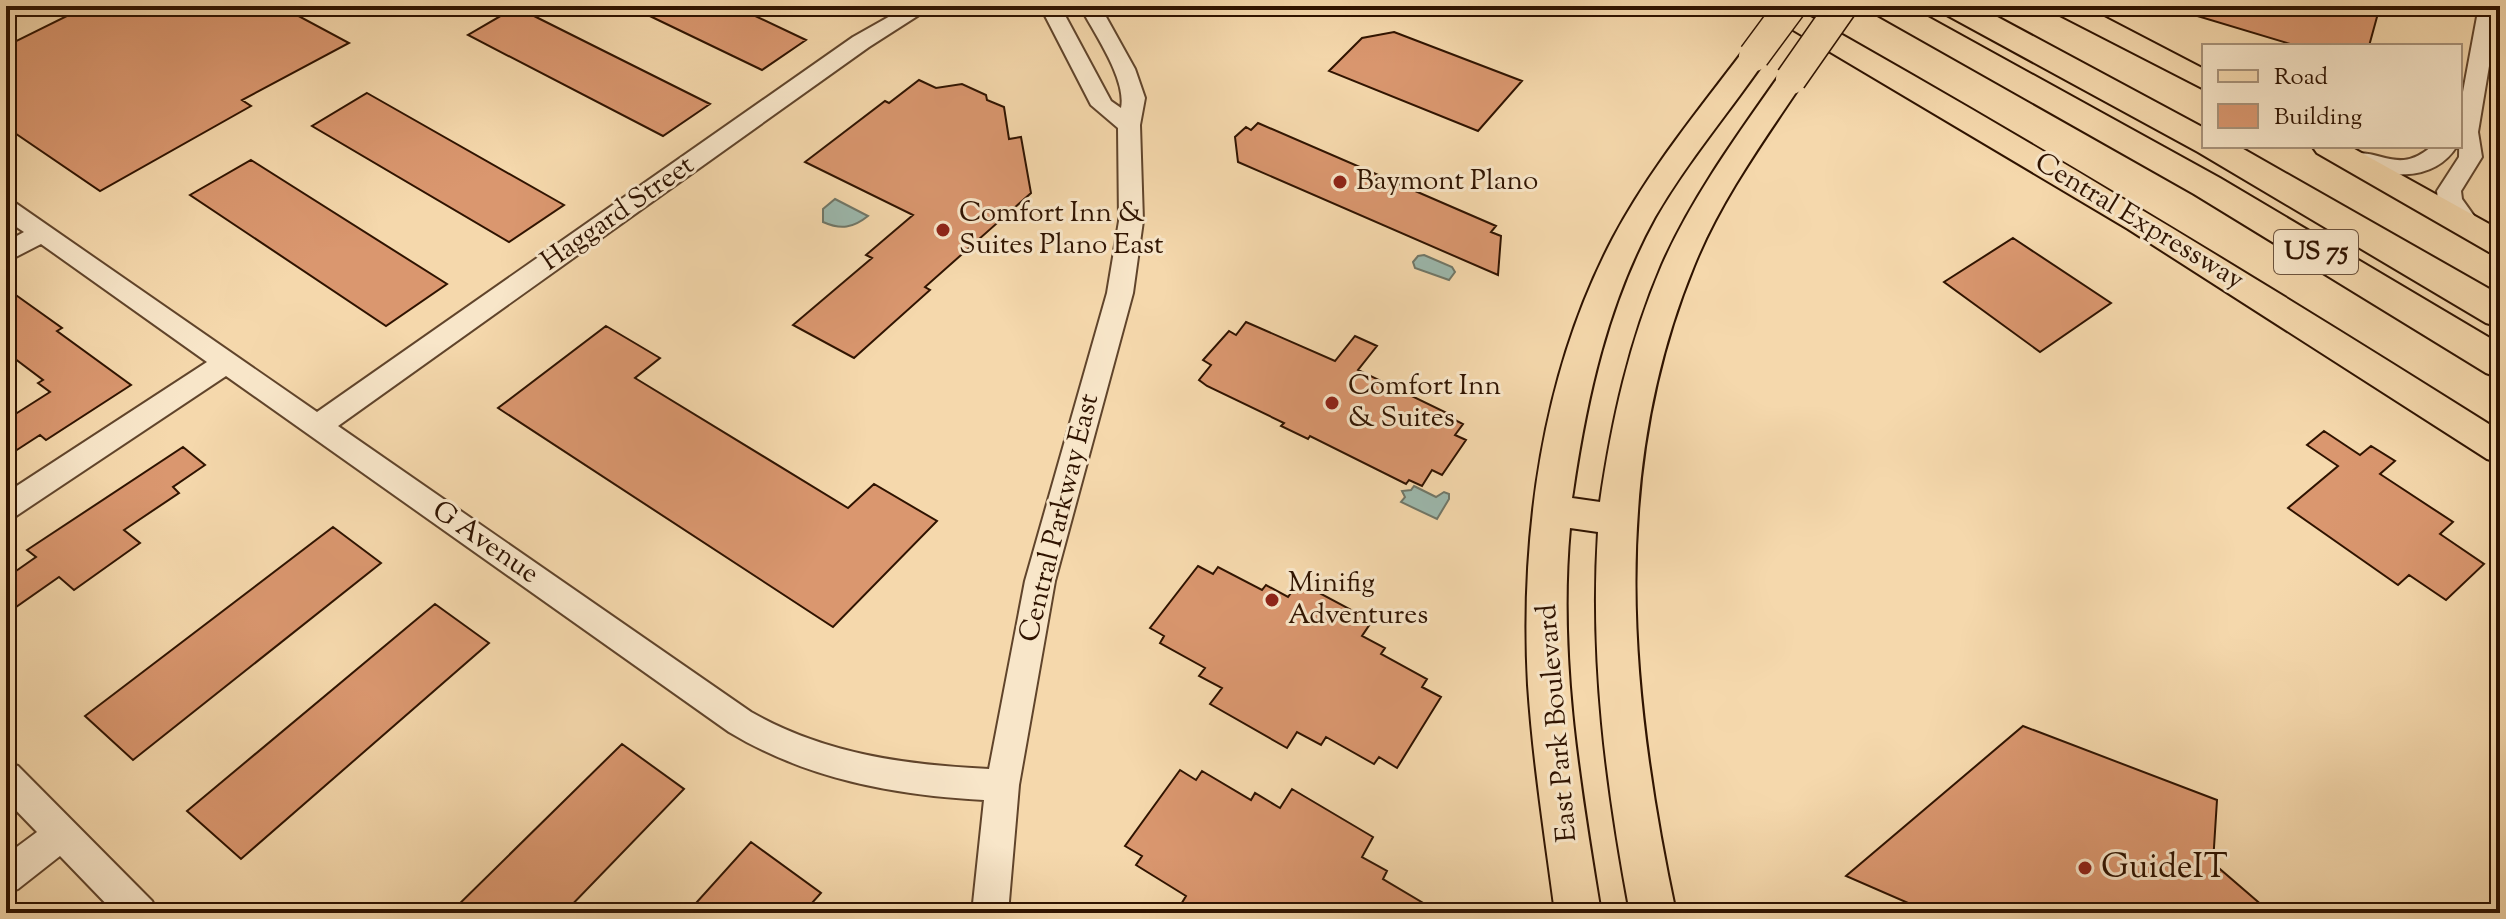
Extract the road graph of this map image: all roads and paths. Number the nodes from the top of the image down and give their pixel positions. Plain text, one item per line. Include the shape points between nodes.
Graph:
1 (923, 6) edge
2 (1050, 6) edge
3 (1090, 6) edge
4 (1772, 6) edge
5 (1791, 6) edge
6 (1842, 6) edge
7 (1885, 6) edge
8 (1954, 6) edge
9 (2063, 6) edge
10 (2492, 19) edge
11 (2202, 79) edge
12 (1129, 125) junction
13 (2464, 133) edge
14 (2202, 141) edge
15 (2215, 148) edge
16 (2444, 148) edge
17 (2337, 152) edge
18 (6, 208) edge
19 (2470, 227) junction
20 (42, 233) junction
21 (2500, 244) edge
22 (6, 253) edge
23 (2500, 313) edge
24 (226, 363) junction
25 (2500, 363) edge
26 (316, 427) junction
27 (2500, 449) edge
28 (6, 508) edge
29 (1551, 511) junction
30 (1619, 519) junction
31 (6, 777) edge
32 (1002, 785) junction
33 (62, 833) junction
34 (6, 877) edge
35 (140, 913) edge
36 (990, 913) edge
37 (1578, 913) edge
38 (1653, 913) edge

1 - 26 street, Haggard Street via 870,35
2 - 12 street via 1102,105
3 - 12 street, Central Parkway East via 1134,98
4 - 27 main road, Central Expressway via 2190,252
5 - 29 main road, East Park Boulevard, bridge via 1662,181 1627,241 1575,385
6 - 30 main road, bridge via 1709,202 1678,267 1653,330 1634,406
7 - 25 highway, US 75 via 2207,186
8 - 14 highway
9 - 11 main road
10 - 13 street
12 - 32 street, Central Parkway East via 1131,221 1120,293 1040,581
13 - 19 street via 2473,143 2469,163 2449,191
15 - 23 highway, US 75
16 - 17 street via 2422,166 2403,171
17 - 19 main road
18 - 20 street, G Avenue
19 - 21 main road
20 - 22 street
20 - 24 street, G Avenue
24 - 26 street, G Avenue
24 - 28 street
26 - 32 street, G Avenue via 698,694 783,746 844,766 940,782
29 - 30 main road
29 - 37 main road, East Park Boulevard via 1547,651
30 - 38 main road via 1617,675 1639,851
31 - 33 street
32 - 36 street, Central Parkway East
33 - 34 street
33 - 35 street

